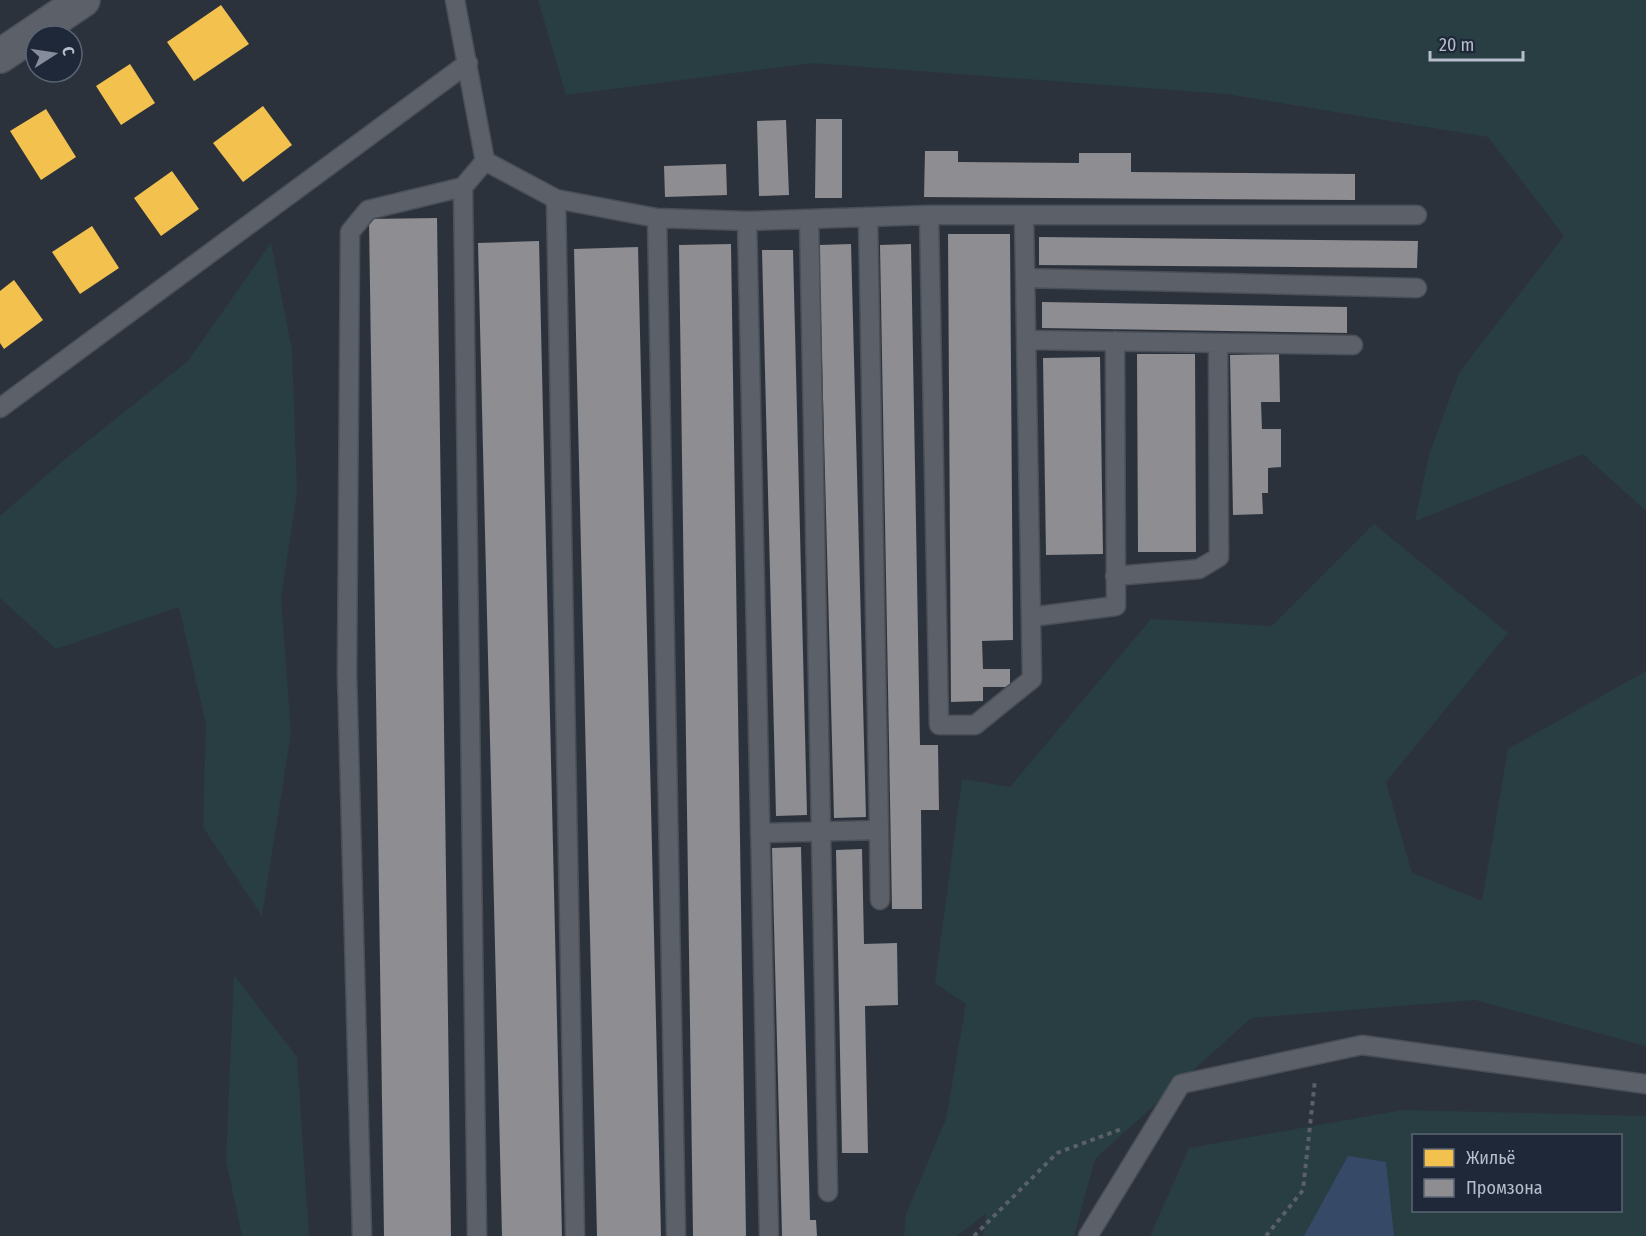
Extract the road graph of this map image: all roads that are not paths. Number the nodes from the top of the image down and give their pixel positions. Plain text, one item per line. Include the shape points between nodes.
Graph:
1 (83, 0) edge
2 (455, 0) edge
3 (0, 56) edge
4 (468, 63) junction
5 (485, 161) junction
6 (463, 187) junction
7 (556, 199) junction
8 (929, 214) junction
9 (1417, 215) dead end
10 (1024, 216) junction
11 (867, 217) junction
12 (657, 218) junction
13 (809, 219) junction
14 (747, 221) junction
15 (1025, 278) junction
16 (1417, 288) dead end
17 (1026, 340) junction
18 (1115, 341) junction
19 (1218, 343) junction
20 (1353, 345) dead end
21 (0, 408) edge
22 (1115, 576) junction
23 (1031, 617) junction
24 (879, 830) junction
25 (823, 831) junction
26 (760, 833) junction
27 (880, 900) dead end
28 (1646, 1084) edge
29 (828, 1192) dead end
30 (362, 1236) edge
31 (477, 1236) edge
32 (575, 1236) edge
33 (676, 1236) edge
34 (769, 1236) edge
35 (1088, 1236) edge

1 - 3 street
2 - 4 lane
4 - 5 lane
4 - 21 lane
5 - 6 lane
5 - 7 lane
6 - 30 lane via 368,210 350,232 347,674
6 - 31 lane
7 - 12 lane
7 - 32 lane
8 - 10 lane
8 - 11 lane
8 - 23 lane via 939,725 975,725 1032,679
9 - 10 lane
10 - 15 lane
11 - 13 lane
11 - 24 lane
12 - 14 lane
12 - 33 lane
13 - 14 lane
13 - 25 lane
14 - 26 lane
15 - 16 lane
15 - 17 lane
17 - 18 lane
17 - 23 lane
18 - 19 lane
18 - 22 lane
19 - 20 lane
19 - 22 lane via 1219,556 1199,569
22 - 23 lane via 1116,606
24 - 25 lane
24 - 27 lane
25 - 26 lane
25 - 29 lane
26 - 34 lane
28 - 35 lane via 1362,1045 1181,1084

